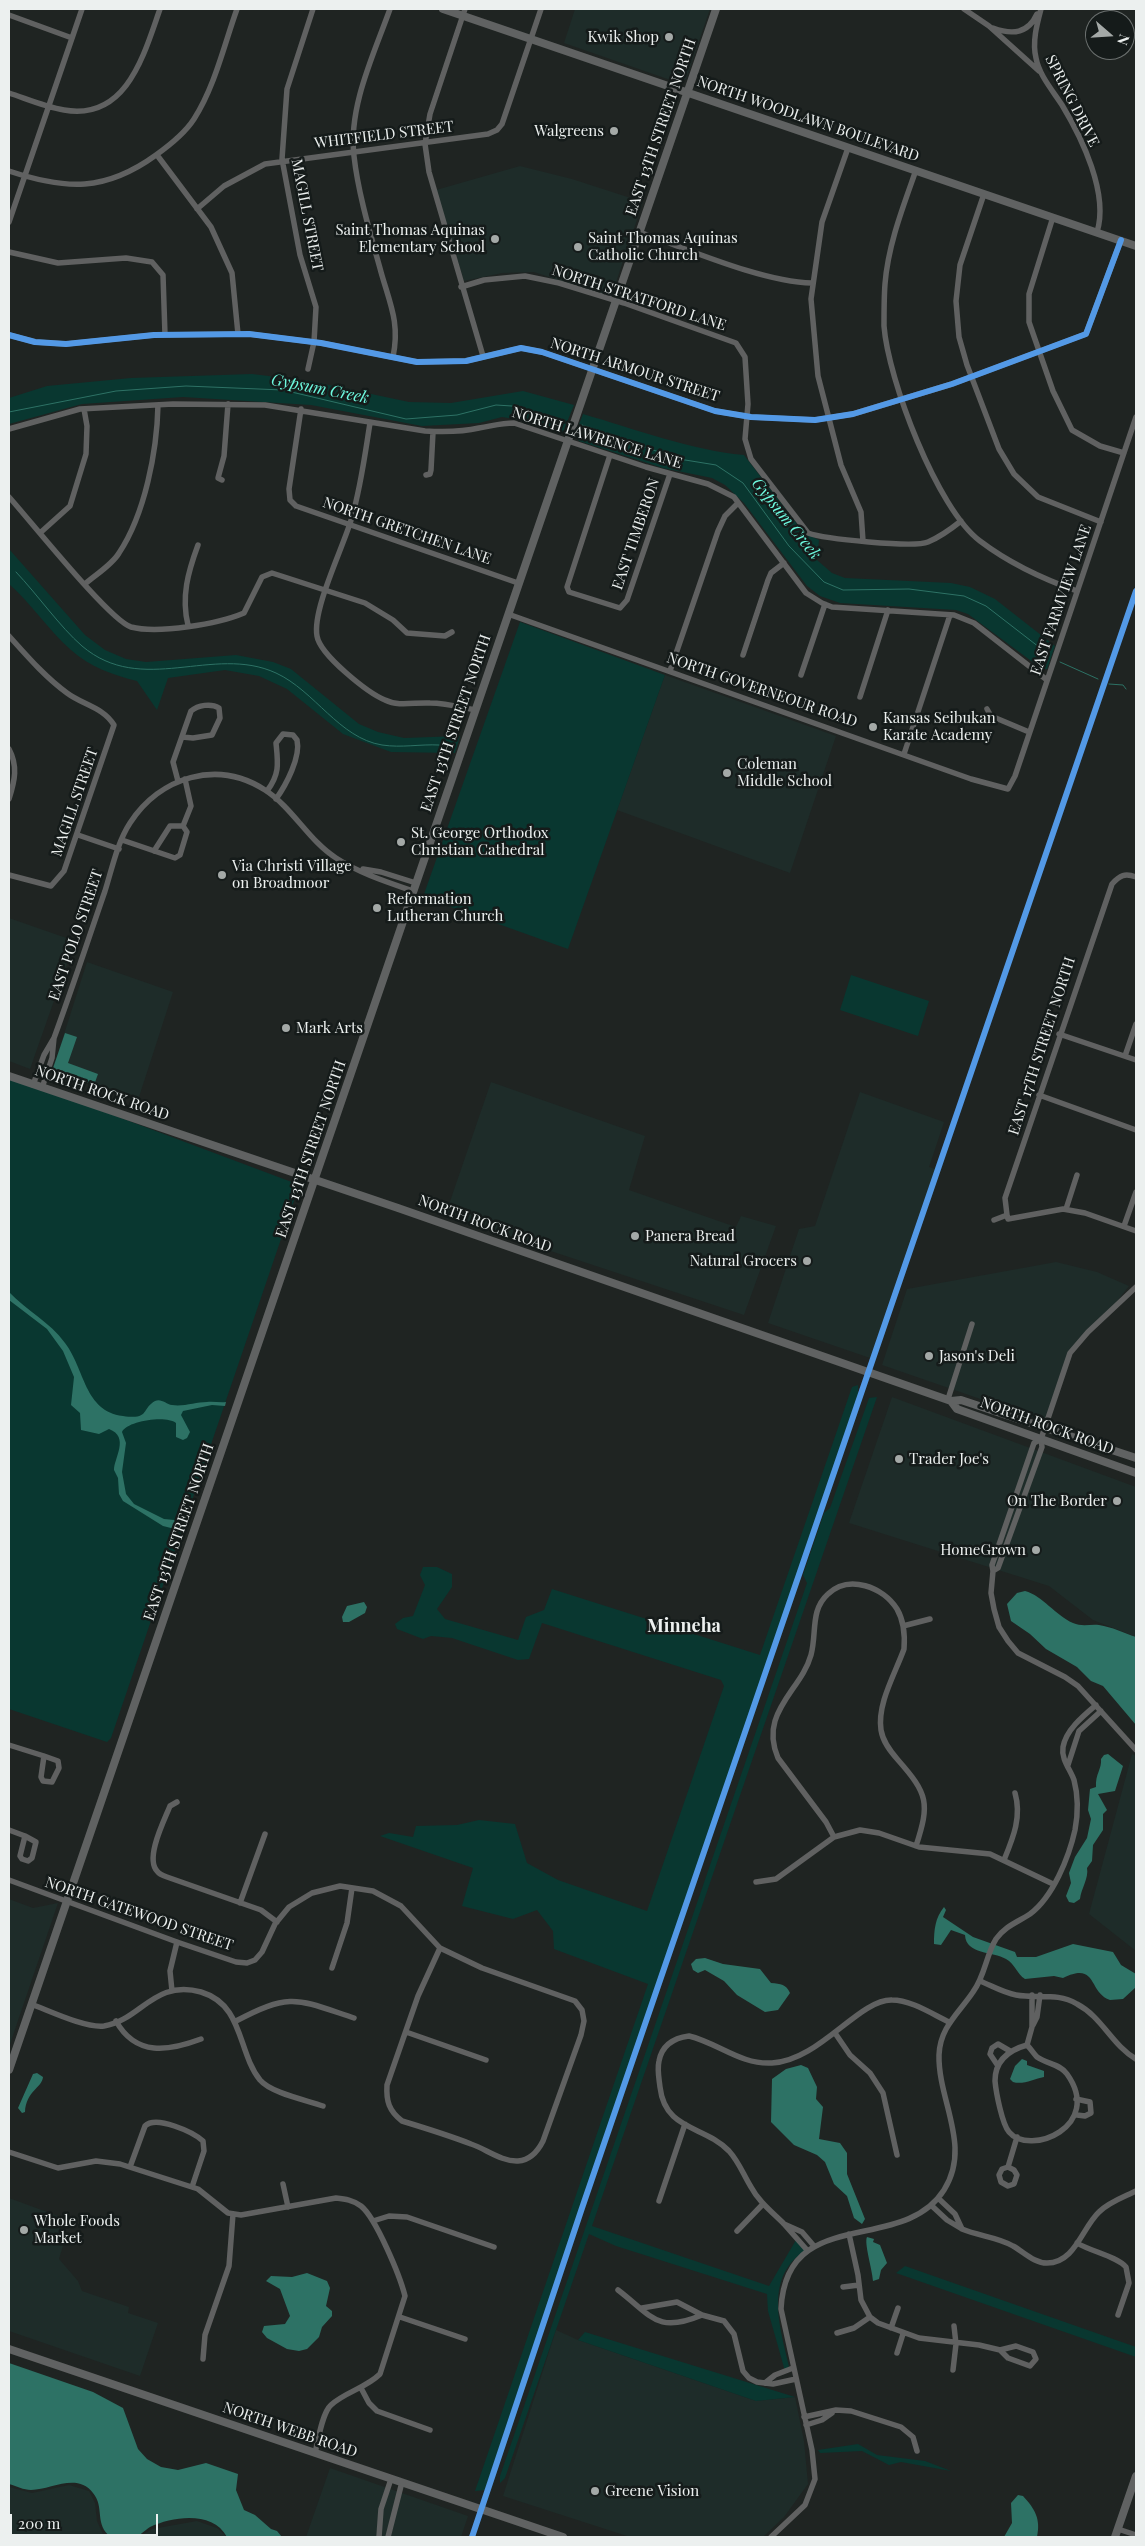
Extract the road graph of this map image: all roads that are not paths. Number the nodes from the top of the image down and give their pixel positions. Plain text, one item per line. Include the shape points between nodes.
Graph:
1 (82, 9) edge
2 (160, 9) edge
3 (236, 9) edge
4 (313, 9) edge
5 (390, 9) edge
6 (442, 9) edge
7 (541, 9) edge
8 (716, 9) edge
9 (964, 9) edge
10 (1040, 9) edge
11 (464, 12) edge
12 (9, 15) edge
13 (989, 26) junction
14 (72, 38) junction
15 (531, 39) junction
16 (1046, 80) junction
17 (688, 92) junction
18 (9, 93) edge
19 (48, 106) junction
20 (426, 142) junction
21 (848, 148) junction
22 (354, 152) junction
23 (157, 155) junction
24 (282, 161) junction
25 (916, 170) junction
26 (9, 172) edge
27 (24, 176) junction
28 (984, 194) junction
29 (197, 209) junction
30 (1053, 217) junction
31 (9, 222) edge
32 (639, 232) junction
33 (1097, 232) junction
34 (1121, 240) junction
35 (1136, 246) edge
36 (9, 252) edge
37 (812, 283) junction
38 (461, 287) junction
39 (615, 301) junction
40 (238, 334) junction
41 (9, 335) edge
42 (165, 335) junction
43 (314, 342) junction
44 (1039, 353) junction
45 (483, 356) junction
46 (392, 357) junction
47 (308, 369) dead end
48 (592, 369) junction
49 (972, 377) junction
50 (903, 399) junction
51 (228, 404) junction
52 (158, 405) junction
53 (84, 409) junction
54 (301, 409) junction
55 (747, 416) junction
56 (1136, 417) edge
57 (831, 418) junction
58 (370, 423) junction
59 (9, 429) edge
60 (433, 432) junction
61 (567, 440) junction
62 (1124, 453) junction
63 (610, 455) junction
64 (426, 474) dead end
65 (670, 474) junction
66 (222, 480) dead end
67 (9, 497) edge
68 (738, 503) junction
69 (961, 521) junction
70 (1101, 522) junction
71 (349, 524) junction
72 (40, 532) junction
73 (862, 541) junction
74 (198, 545) dead end
75 (784, 563) junction
76 (518, 583) junction
77 (85, 584) junction
78 (327, 590) junction
79 (1077, 591) junction
80 (825, 604) junction
81 (888, 610) junction
82 (508, 614) junction
83 (950, 615) junction
84 (188, 625) junction
85 (452, 632) dead end
86 (9, 636) edge
87 (742, 655) dead end
88 (670, 671) junction
89 (801, 675) dead end
90 (1047, 680) junction
91 (860, 697) dead end
92 (987, 709) dead end
93 (475, 710) junction
94 (1029, 732) junction
95 (182, 736) junction
96 (9, 749) edge
97 (904, 754) junction
98 (185, 778) junction
99 (178, 781) junction
100 (1008, 790) joint
101 (267, 791) junction
102 (9, 799) edge
103 (276, 799) junction
104 (183, 826) junction
105 (78, 835) junction
106 (122, 840) junction
107 (119, 849) junction
108 (154, 851) junction
109 (9, 875) edge
110 (1136, 877) edge
111 (414, 887) junction
112 (1136, 1024) edge
113 (1059, 1034) junction
114 (1125, 1056) junction
115 (1136, 1060) edge
116 (9, 1076) edge
117 (37, 1086) junction
118 (1039, 1095) junction
119 (1136, 1130) edge
120 (1076, 1175) dead end
121 (315, 1180) junction
122 (1136, 1192) edge
123 (1066, 1209) junction
124 (1006, 1215) junction
125 (994, 1220) dead end
126 (1124, 1226) junction
127 (1136, 1231) edge
128 (1136, 1287) edge
129 (972, 1324) dead end
130 (949, 1400) junction
131 (1045, 1427) junction
132 (1041, 1439) junction
133 (1136, 1458) edge
134 (1136, 1473) edge
135 (930, 1619) dead end
136 (903, 1626) junction
137 (1096, 1705) junction
138 (1101, 1711) junction
139 (9, 1745) edge
140 (1136, 1750) edge
141 (44, 1756) junction
142 (1068, 1764) junction
143 (1014, 1793) dead end
144 (176, 1802) dead end
145 (9, 1830) edge
146 (265, 1834) dead end
147 (25, 1836) dead end
148 (834, 1838) junction
149 (916, 1846) junction
150 (1004, 1860) junction
151 (9, 1880) edge
152 (756, 1882) dead end
153 (1053, 1884) junction
154 (352, 1888) junction
155 (66, 1902) junction
156 (240, 1903) junction
157 (277, 1922) junction
158 (177, 1942) junction
159 (440, 1948) junction
160 (332, 1968) dead end
161 (980, 1981) junction
162 (172, 1991) junction
163 (1040, 1995) junction
164 (1032, 1996) junction
165 (31, 2004) junction
166 (354, 2018) dead end
167 (116, 2021) junction
168 (236, 2021) junction
169 (949, 2022) junction
170 (1032, 2027) junction
171 (406, 2032) junction
172 (835, 2033) junction
173 (202, 2039) dead end
174 (1028, 2045) junction
175 (1010, 2051) junction
176 (1136, 2059) edge
177 (486, 2060) dead end
178 (998, 2066) junction
179 (9, 2070) edge
180 (1076, 2099) junction
181 (323, 2106) dead end
182 (1077, 2115) junction
183 (685, 2124) junction
184 (1017, 2137) junction
185 (9, 2152) edge
186 (897, 2155) dead end
187 (130, 2167) junction
188 (1008, 2167) dead end
189 (283, 2184) dead end
190 (192, 2187) junction
191 (1136, 2191) edge
192 (938, 2198) junction
193 (659, 2202) dead end
194 (764, 2204) junction
195 (932, 2206) junction
196 (288, 2207) junction
197 (233, 2214) junction
198 (373, 2222) junction
199 (784, 2224) junction
200 (962, 2229) junction
201 (737, 2231) dead end
202 (849, 2234) junction
203 (1077, 2243) junction
204 (814, 2246) junction
205 (494, 2247) dead end
206 (806, 2250) junction
207 (859, 2284) junction
208 (842, 2287) dead end
209 (618, 2290) dead end
210 (642, 2308) junction
211 (898, 2308) dead end
212 (702, 2315) junction
213 (1118, 2315) dead end
214 (400, 2317) junction
215 (870, 2317) junction
216 (954, 2326) dead end
217 (891, 2328) junction
218 (837, 2333) dead end
219 (904, 2334) junction
220 (465, 2339) dead end
221 (956, 2344) junction
222 (9, 2349) edge
223 (1000, 2350) junction
224 (897, 2353) dead end
225 (203, 2360) dead end
226 (793, 2368) junction
227 (952, 2370) dead end
228 (796, 2379) junction
229 (765, 2383) junction
230 (361, 2388) junction
231 (836, 2410) junction
232 (804, 2417) junction
233 (806, 2425) junction
234 (430, 2430) dead end
235 (917, 2451) dead end
236 (315, 2452) junction
237 (1136, 2476) edge
238 (391, 2479) junction
239 (402, 2482) junction
240 (1118, 2529) junction
241 (1136, 2534) edge
242 (379, 2537) edge
243 (388, 2537) edge
244 (563, 2537) edge
245 (771, 2537) edge
246 (1115, 2537) edge

1 - 14 street
2 - 19 street via 138,71 123,90 96,109 66,111
3 - 23 street via 195,117
4 - 24 street, MAGILL STREET via 287,89
5 - 22 street via 360,98
6 - 11 main road, NORTH WOODLAWN BOULEVARD
7 - 15 street
8 - 17 main road, EAST 13TH STREET NORTH
9 - 13 street
10 - 13 street via 1025,30 1011,33
10 - 16 street, SPRING DRIVE via 1035,33 1036,59
11 - 15 main road, NORTH WOODLAWN BOULEVARD
11 - 20 street via 430,114
12 - 14 street
13 - 16 street
14 - 19 street
15 - 17 main road, NORTH WOODLAWN BOULEVARD
15 - 20 street, WHITFIELD STREET via 498,129 488,134
16 - 33 street, SPRING DRIVE via 1063,106 1099,190 1101,210
17 - 21 main road, NORTH WOODLAWN BOULEVARD
17 - 32 main road, EAST 13TH STREET NORTH
18 - 19 street
19 - 27 street
20 - 22 street, WHITFIELD STREET
20 - 38 street via 428,172
21 - 25 main road, NORTH WOODLAWN BOULEVARD
21 - 37 street via 822,222
22 - 24 street, WHITFIELD STREET
22 - 46 street via 371,236 394,315 397,338
23 - 27 street via 135,170 84,185 50,184
23 - 29 street
24 - 29 street, WHITFIELD STREET via 265,164 224,186
24 - 43 street, MAGILL STREET via 300,255 316,307
25 - 28 main road, NORTH WOODLAWN BOULEVARD
25 - 50 street via 892,245 885,284 884,327
26 - 27 street
27 - 31 street
28 - 30 main road, NORTH WOODLAWN BOULEVARD
28 - 49 street via 960,265 956,301 959,337
29 - 40 street via 211,227 232,273
30 - 33 main road, NORTH WOODLAWN BOULEVARD
30 - 44 street via 1029,294 1029,322
32 - 37 street via 762,274 797,283
32 - 39 main road, EAST 13TH STREET NORTH
33 - 34 main road, NORTH WOODLAWN BOULEVARD
34 - 35 main road, NORTH WOODLAWN BOULEVARD
34 - 44 street, NORTH ARMOUR STREET via 1086,334
36 - 42 street via 58,263 126,258 152,262 163,275
37 - 57 street via 818,376
38 - 39 street, NORTH STRATFORD LANE via 484,280 525,276
38 - 45 street
39 - 48 main road, EAST 13TH STREET NORTH
39 - 55 street, NORTH STRATFORD LANE via 736,343 744,357 748,384
40 - 42 street, NORTH ARMOUR STREET
40 - 43 street, NORTH ARMOUR STREET
41 - 42 street, NORTH ARMOUR STREET via 35,342 66,344
43 - 46 street, NORTH ARMOUR STREET
43 - 47 street, MAGILL STREET
44 - 49 street, NORTH ARMOUR STREET
44 - 62 street via 1072,430 1100,446
45 - 46 street, NORTH ARMOUR STREET via 466,361 417,362
45 - 48 street, NORTH ARMOUR STREET via 521,348
48 - 55 street, NORTH ARMOUR STREET via 715,410
48 - 61 main road, EAST 13TH STREET NORTH
49 - 50 street, NORTH ARMOUR STREET
49 - 70 street via 999,449 1014,474 1038,497
50 - 57 street, NORTH ARMOUR STREET
50 - 69 street via 925,459 950,509
51 - 52 street, NORTH LAWRENCE LANE
51 - 54 street, NORTH LAWRENCE LANE via 265,404
51 - 66 street via 224,456 218,478
52 - 53 street, NORTH LAWRENCE LANE
52 - 77 street via 152,464 128,537 118,555
53 - 59 street, NORTH LAWRENCE LANE
53 - 72 street via 86,454 70,506
54 - 58 street, NORTH LAWRENCE LANE
54 - 71 street, NORTH GRETCHEN LANE via 290,500 296,506
55 - 57 street, NORTH ARMOUR STREET
55 - 73 street, NORTH STRATFORD LANE via 745,439 750,459 808,533
56 - 62 street, EAST FARMVIEW LANE
57 - 73 street via 832,436 860,512
58 - 60 street, NORTH LAWRENCE LANE
58 - 71 street
60 - 61 street, NORTH LAWRENCE LANE via 479,428 499,422 514,423
60 - 64 street via 431,470
61 - 63 street, NORTH LAWRENCE LANE
61 - 76 main road, EAST 13TH STREET NORTH
62 - 70 street, EAST FARMVIEW LANE
63 - 65 street, NORTH LAWRENCE LANE
63 - 65 street, EAST TIMBERON via 567,587 569,592 598,602 620,608 627,600
65 - 68 street, NORTH LAWRENCE LANE via 708,484 734,497
67 - 72 street
68 - 75 street, NORTH LAWRENCE LANE
68 - 88 street via 725,516 718,531
69 - 73 street, NORTH STRATFORD LANE via 926,543
69 - 79 street via 978,541 1033,574
70 - 79 street, EAST FARMVIEW LANE
71 - 76 street, NORTH GRETCHEN LANE
71 - 78 street
72 - 77 street
74 - 84 street via 185,588 184,612
75 - 80 street, NORTH LAWRENCE LANE via 806,593
75 - 87 street via 768,580
76 - 82 main road, EAST 13TH STREET NORTH
77 - 84 street via 98,600 129,626 153,629
78 - 84 street via 272,572 262,577 244,613 225,621
78 - 85 street via 365,603 407,633 445,636
78 - 93 street via 317,623 317,638 326,655 359,683 385,701 452,704
79 - 90 street, EAST FARMVIEW LANE
80 - 81 street, NORTH LAWRENCE LANE
80 - 89 street
81 - 83 street, NORTH LAWRENCE LANE
81 - 91 street
82 - 88 street, NORTH GOVERNEOUR ROAD
82 - 93 main road, EAST 13TH STREET NORTH
83 - 90 street, NORTH LAWRENCE LANE via 974,622
83 - 97 street
86 - 105 street, MAGILL STREET via 39,669 68,694 108,715 114,725
88 - 97 street, NORTH GOVERNEOUR ROAD
90 - 94 street, EAST FARMVIEW LANE
92 - 94 street via 991,716
93 - 111 main road, EAST 13TH STREET NORTH
94 - 100 street, EAST FARMVIEW LANE
95 - 95 street via 212,735 220,718 219,708 212,705 191,711
95 - 99 street via 173,762
96 - 102 street via 14,760 14,784
97 - 100 street, NORTH GOVERNEOUR ROAD
98 - 99 street, EAST POLO STREET
98 - 101 street, EAST POLO STREET via 229,776
98 - 104 street via 192,806
99 - 106 street, EAST POLO STREET via 163,788 140,809
101 - 103 street, EAST POLO STREET
101 - 103 street via 279,767 276,743 283,734 293,735 297,740 298,754
103 - 111 street, EAST POLO STREET via 336,858 378,879
104 - 108 street via 170,826
104 - 108 street via 187,832 180,855 175,858
105 - 107 street
105 - 109 street, MAGILL STREET via 64,871 50,886
106 - 107 street, EAST POLO STREET
106 - 108 street
107 - 117 street, EAST POLO STREET via 54,1038 52,1058
110 - 113 street, EAST 17TH STREET NORTH via 1128,874 1119,876 1112,884
111 - 121 main road, EAST 13TH STREET NORTH
112 - 114 street
113 - 114 street
113 - 118 street, EAST 17TH STREET NORTH
114 - 115 street
116 - 117 main road, NORTH ROCK ROAD
117 - 121 main road, NORTH ROCK ROAD
118 - 119 street
118 - 124 street, EAST 17TH STREET NORTH via 1005,1198
120 - 123 street
121 - 130 main road, NORTH ROCK ROAD
121 - 155 main road, EAST 13TH STREET NORTH
122 - 126 street
123 - 124 street via 1008,1219
123 - 126 street
124 - 125 street
126 - 127 street
128 - 131 street via 1070,1353
129 - 130 street
130 - 131 main road, NORTH ROCK ROAD via 961,1400
130 - 132 main road, NORTH ROCK ROAD via 957,1409
131 - 132 street
131 - 133 main road, NORTH ROCK ROAD
132 - 134 main road, NORTH ROCK ROAD
132 - 137 street via 1034,1444 992,1565 994,1608 999,1627 1018,1653 1065,1677
135 - 136 street
136 - 148 street via 892,1602 869,1586 843,1585 830,1592 817,1609 808,1664 780,1710 773,1731 778,1758 826,1822
136 - 149 street via 904,1649 880,1721 889,1750 912,1776 924,1797 925,1817
137 - 138 street
137 - 142 street via 1080,1719 1065,1743 1064,1758
138 - 140 street
138 - 142 street via 1079,1732
139 - 141 street
141 - 141 street via 41,1777 43,1781 52,1782 59,1768 58,1761
142 - 153 street via 1074,1782 1076,1818 1067,1855
143 - 150 street via 1018,1811
144 - 156 street via 170,1806 153,1852 157,1872
145 - 147 street
146 - 156 street
148 - 149 street via 870,1830
148 - 152 street via 776,1879
149 - 150 street via 978,1852
150 - 153 street
151 - 155 street, NORTH GATEWOOD STREET
153 - 161 street via 1030,1913 995,1940
154 - 157 street, NORTH GATEWOOD STREET via 340,1886 312,1893 289,1908
154 - 159 street, NORTH GATEWOOD STREET via 373,1891 401,1906
154 - 160 street via 347,1923
155 - 158 street, NORTH GATEWOOD STREET
155 - 165 main road, EAST 13TH STREET NORTH
156 - 157 street via 261,1910
157 - 158 street, NORTH GATEWOOD STREET via 262,1952 247,1963
158 - 162 street via 170,1971
159 - 171 street
159 - 171 street, NORTH GATEWOOD STREET via 482,1968 561,1994 575,2001 582,2010 581,2035 543,2141 534,2154 516,2161 501,2157 402,2121 392,2113 387,2102 387,2085
161 - 164 street via 1015,1995
161 - 169 street
162 - 167 street via 153,1998
162 - 168 street via 195,1991 212,1997
163 - 164 street
163 - 170 street
163 - 176 street via 1066,1998 1085,2008 1124,2051
164 - 170 street
165 - 167 street via 94,2026
165 - 179 main road, EAST 13TH STREET NORTH
166 - 168 street via 306,2002 289,2001 269,2004
167 - 173 street via 130,2039 158,2049 175,2049
168 - 181 street via 260,2080
169 - 172 street via 892,2000 872,2006
169 - 192 street via 941,2042 940,2065 956,2151 951,2177
170 - 174 street
171 - 177 street
172 - 183 street via 796,2058 773,2063 746,2060 689,2036 670,2043 659,2060 661,2096 667,2112
172 - 186 street via 883,2093
174 - 175 street
174 - 180 street via 1037,2057 1058,2066 1067,2074
175 - 178 street
175 - 178 street via 998,2044 992,2048 990,2054
178 - 184 street via 995,2080 1002,2113 1009,2132
180 - 182 street
180 - 182 street via 1090,2102 1092,2107 1091,2113
182 - 184 street via 1070,2125 1055,2134 1032,2140
183 - 193 street
183 - 194 street via 726,2148 736,2158
184 - 188 street
185 - 187 street via 58,2168 96,2161
187 - 190 street
187 - 190 street via 145,2126 159,2121 195,2134 203,2141 204,2151
189 - 196 street
190 - 197 street
191 - 203 street via 1101,2210
192 - 195 street
192 - 200 street via 954,2214
194 - 199 street
194 - 201 street
195 - 200 street
195 - 202 street via 909,2219
196 - 197 street
196 - 198 street via 336,2198 350,2199 362,2207
197 - 225 street via 229,2266 205,2335
198 - 205 street via 389,2216 407,2217
198 - 214 street via 404,2291
199 - 204 street via 802,2232
199 - 206 street
200 - 203 street via 1001,2240 1038,2262 1046,2263 1068,2256
202 - 204 street
202 - 207 street
203 - 213 street via 1116,2259 1126,2267 1129,2283
204 - 206 street
206 - 226 street via 792,2268 781,2295
207 - 208 street
207 - 215 street via 861,2300
209 - 210 street
210 - 212 street via 677,2302
210 - 212 street via 654,2319 669,2324 681,2324
211 - 217 street
212 - 229 street via 730,2327 744,2371 750,2378
214 - 220 street
214 - 230 street via 380,2374
215 - 217 street
215 - 218 street via 854,2328
216 - 221 street
217 - 219 street
219 - 221 street
219 - 224 street
221 - 223 street
221 - 227 street
222 - 236 main road, NORTH WEBB ROAD
223 - 223 street via 1008,2358 1030,2366 1036,2358 1033,2352 1016,2346
226 - 228 street
226 - 229 street
228 - 229 street
228 - 232 street
230 - 234 street via 377,2411
230 - 236 street via 331,2405 325,2414
231 - 232 street
231 - 233 street via 822,2420
231 - 235 street via 851,2411 901,2426 913,2438
232 - 233 street
233 - 245 street via 815,2465 812,2489 798,2513
236 - 238 main road, NORTH WEBB ROAD
237 - 240 main road
238 - 239 main road, NORTH WEBB ROAD
238 - 242 street via 382,2509
239 - 243 street
239 - 244 main road, NORTH WEBB ROAD
240 - 241 street
240 - 246 main road

